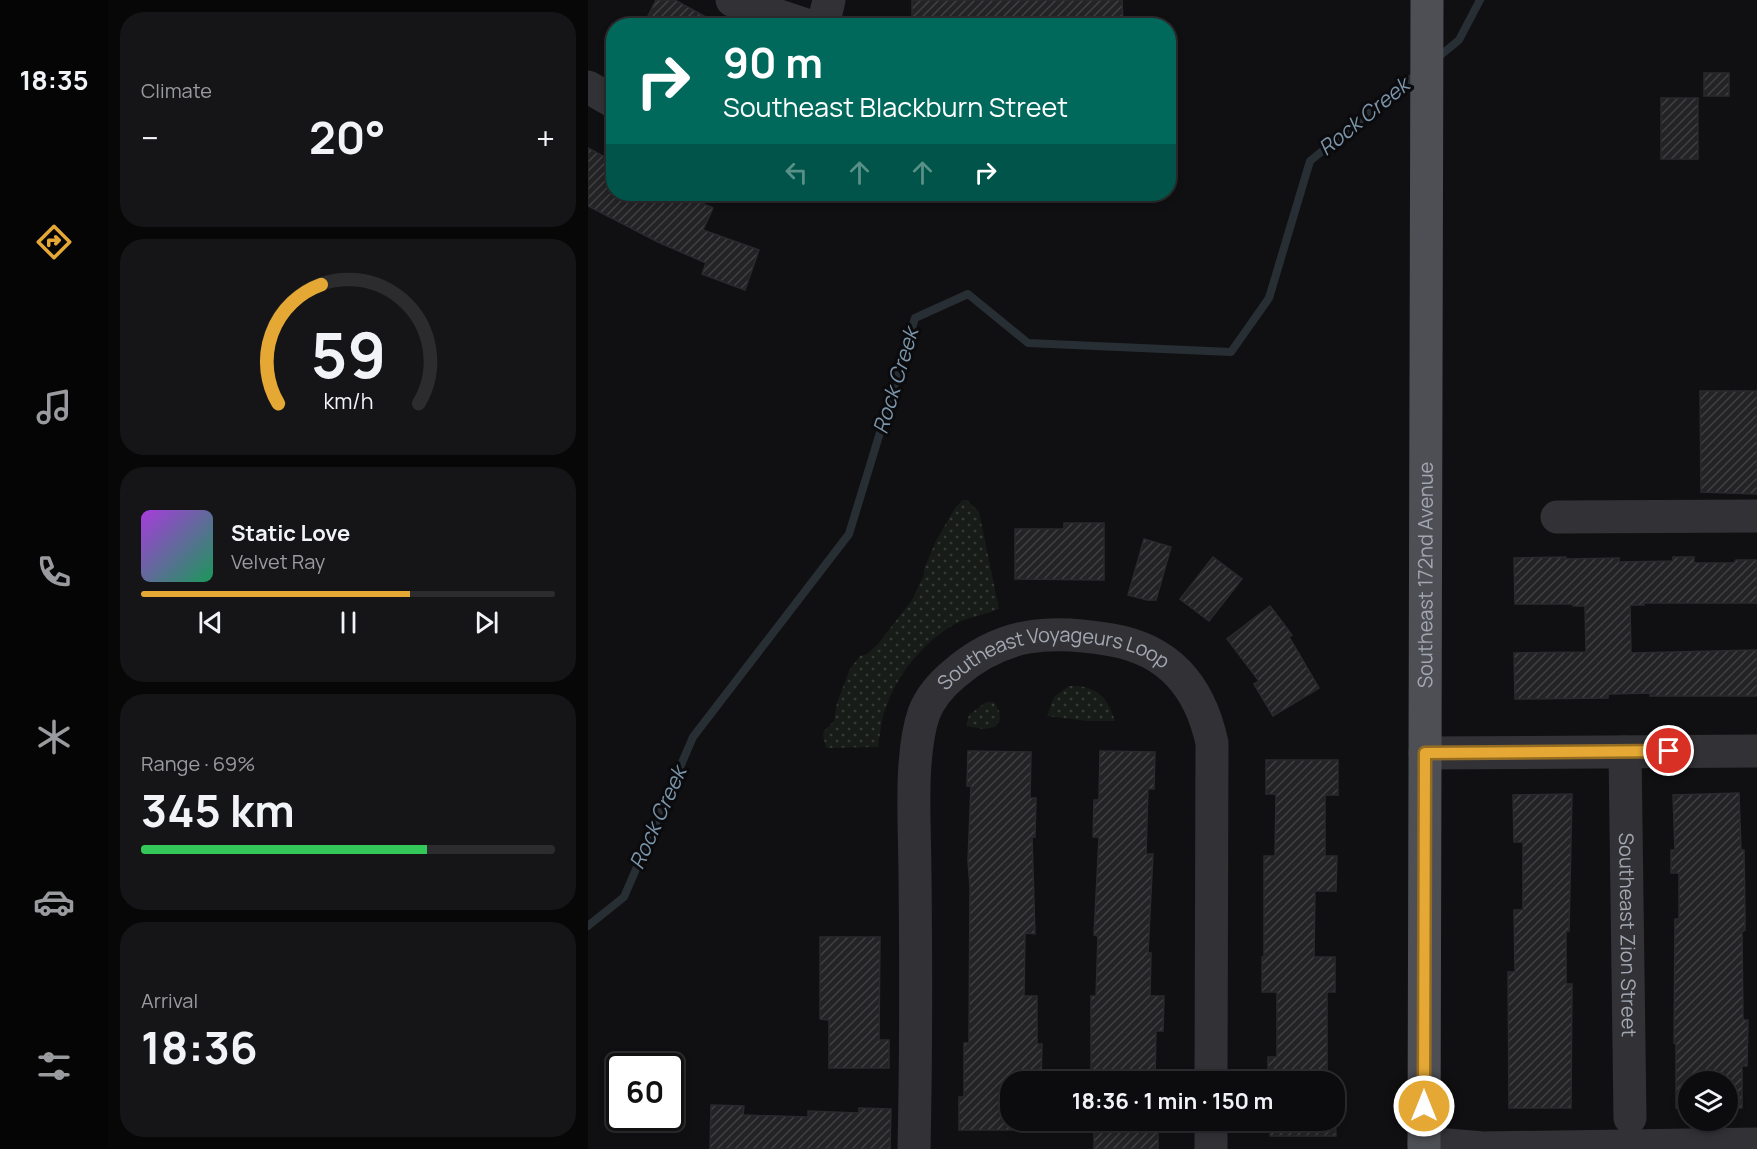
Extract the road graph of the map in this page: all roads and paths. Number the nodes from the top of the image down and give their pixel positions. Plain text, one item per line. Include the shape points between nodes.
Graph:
1 (732, 0) edge
2 (829, 0) edge
3 (1427, 0) edge
4 (785, 18) edge
5 (825, 18) edge
6 (588, 87) edge
7 (606, 97) edge
8 (1557, 516) dead end
9 (1757, 516) edge
10 (1757, 751) edge
11 (1625, 752) junction
12 (1425, 753) junction
13 (1210, 1071) edge
14 (1630, 1118) dead end
15 (1210, 1131) edge
16 (1757, 1144) edge
17 (1424, 1146) edge
18 (1486, 1148) edge
19 (914, 1149) edge
20 (1210, 1149) edge

1 - 4 street
2 - 5 street
3 - 12 main road, Southeast 172nd Avenue
6 - 7 street
8 - 9 street
10 - 11 street
11 - 12 street
11 - 14 street, Southeast Zion Street
12 - 17 main road, Southeast 172nd Avenue
13 - 19 street, Southeast Voyageurs Loop via 1212,743 1200,704 1177,671 1155,654 1129,643 1094,636 1020,638 994,646 946,681 924,713 917,745
15 - 20 street
16 - 18 street
17 - 18 street

